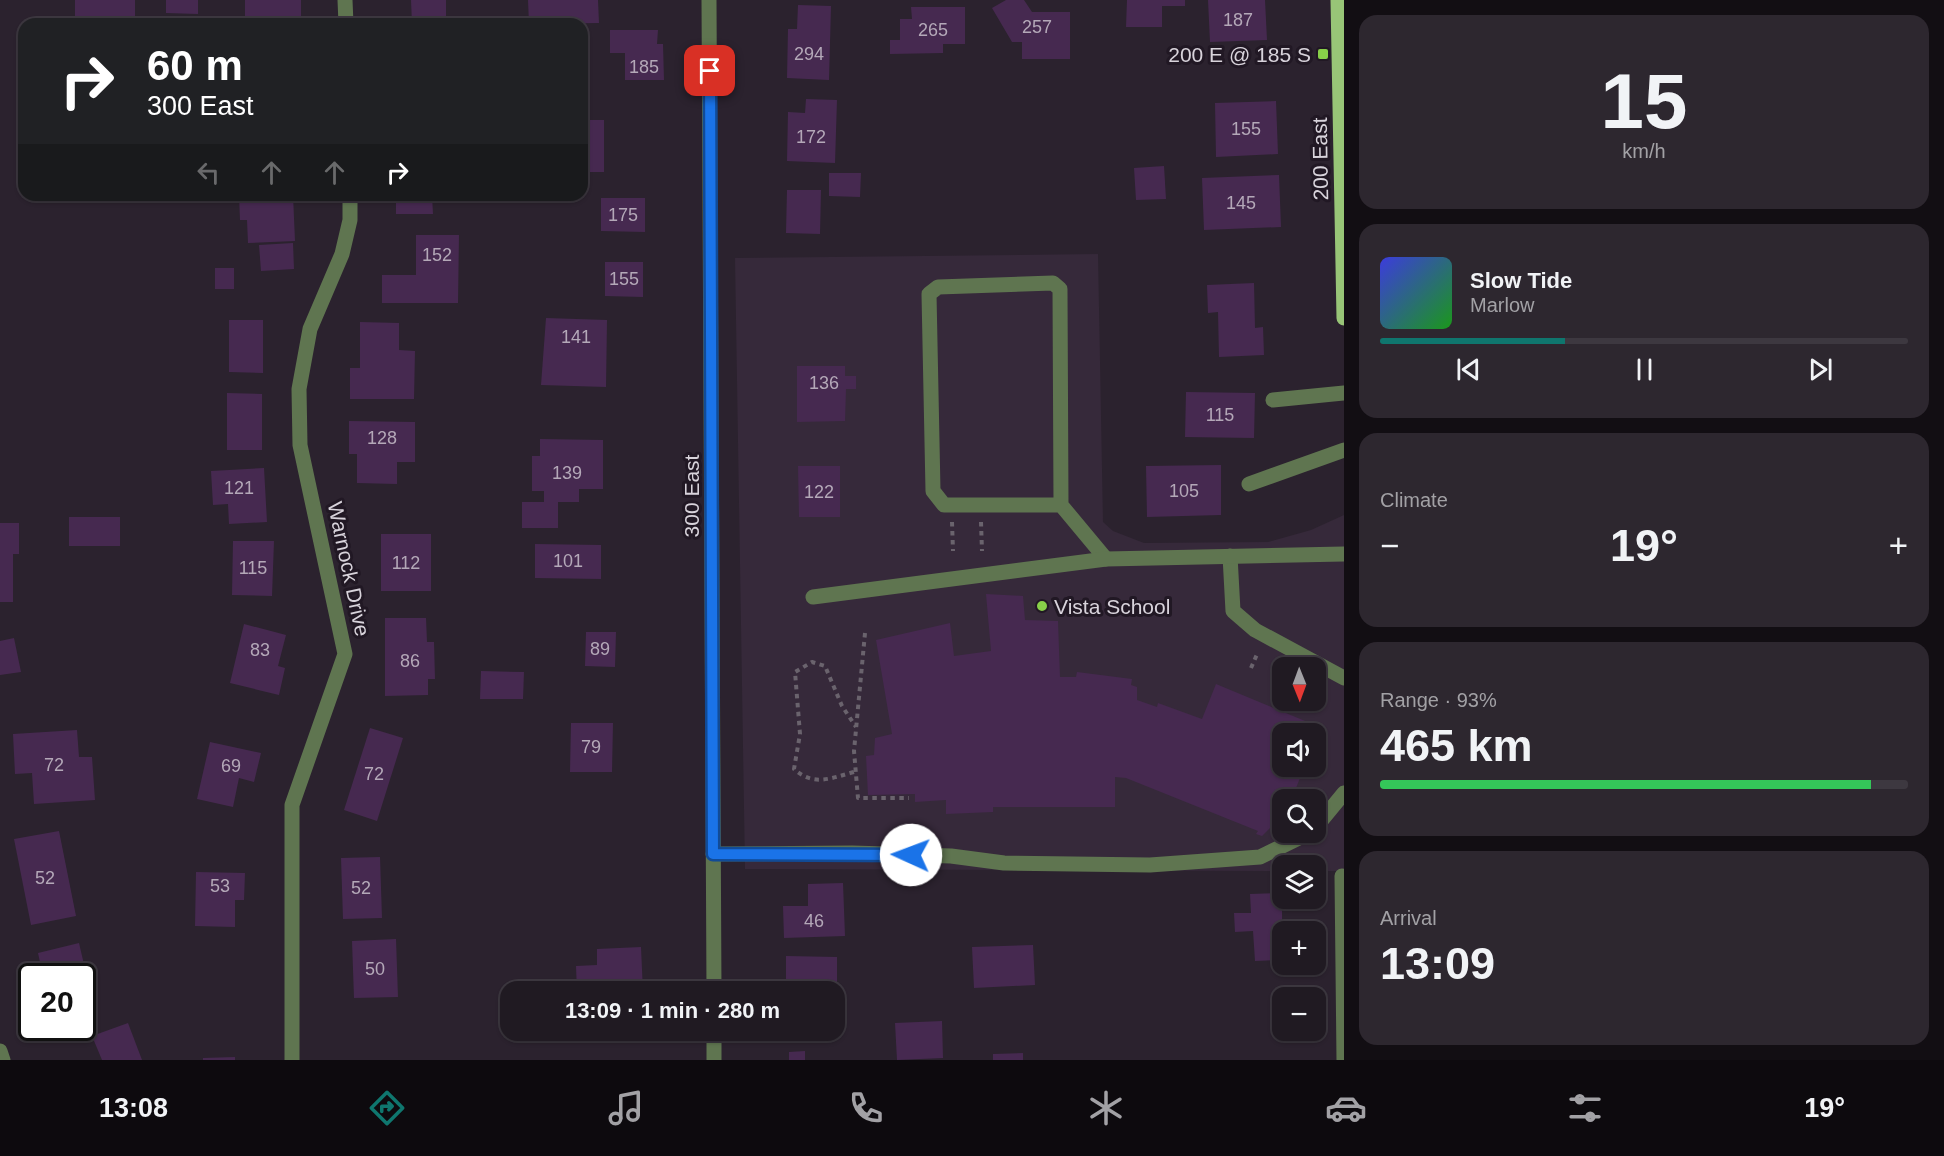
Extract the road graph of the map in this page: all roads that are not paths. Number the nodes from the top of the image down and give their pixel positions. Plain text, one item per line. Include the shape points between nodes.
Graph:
1 (345, 0) edge
2 (709, 0) edge
3 (1338, 0) edge
4 (1341, 17) edge
5 (346, 18) edge
6 (1343, 193) edge
7 (350, 201) edge
8 (1344, 318) edge
9 (1344, 393) edge
10 (1273, 400) dead end
11 (1344, 450) edge
12 (1249, 484) dead end
13 (1061, 505) junction
14 (1344, 554) edge
15 (1230, 556) junction
16 (1106, 559) junction
17 (813, 597) dead end
18 (1344, 678) edge
19 (1344, 792) edge
20 (1326, 814) edge
21 (1289, 843) edge
22 (713, 854) junction
23 (1342, 876) dead end
24 (1343, 966) edge
25 (714, 981) edge
26 (714, 1041) edge
27 (0, 1051) edge
28 (3, 1060) edge
29 (292, 1060) edge
30 (714, 1060) edge
31 (1344, 1060) edge

1 - 5 street
2 - 22 street, 300 East
3 - 4 main road, 200 East
4 - 6 main road, 200 East
6 - 8 main road, 200 East
7 - 29 street, Warnock Drive via 342,254 310,329 299,389 300,445 345,654 292,805
9 - 10 street
11 - 12 street
13 - 13 street via 1060,289 1053,283 938,287 928,294 933,491 944,505
13 - 16 street
14 - 15 street
15 - 16 street
15 - 18 street via 1233,611 1255,630
16 - 17 street
19 - 20 street
21 - 22 street via 1260,857 1150,865 1004,863 951,856 852,853
22 - 25 street, 300 East
23 - 24 street
24 - 31 street
26 - 30 street
27 - 28 street

